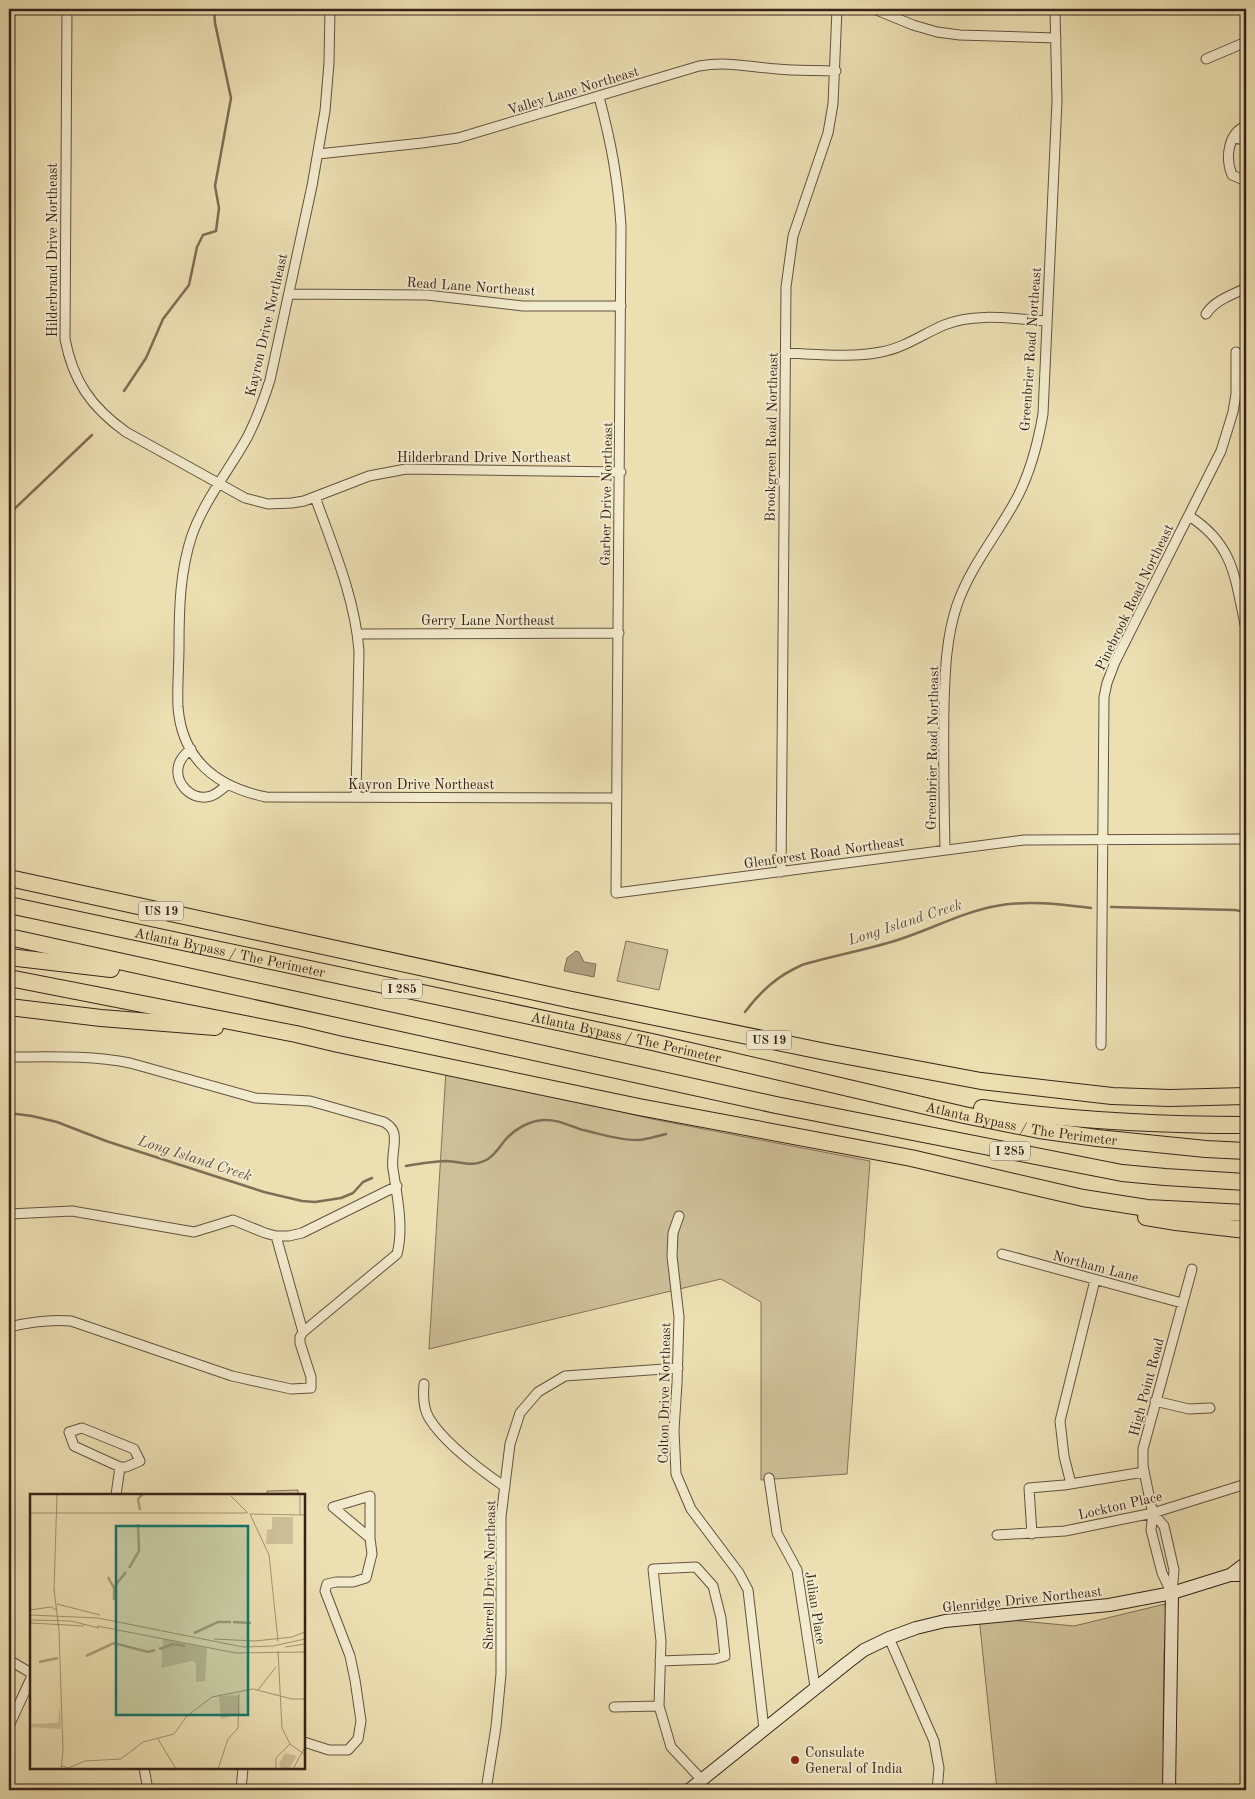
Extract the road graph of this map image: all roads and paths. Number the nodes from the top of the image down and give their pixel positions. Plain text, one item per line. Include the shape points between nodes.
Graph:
1 (67, 9) edge
2 (330, 9) edge
3 (836, 9) edge
4 (874, 9) edge
5 (1055, 9) edge
6 (1056, 38) junction
7 (1246, 42) edge
8 (1206, 59) dead end
9 (836, 71) junction
10 (598, 97) junction
11 (1246, 126) edge
12 (1234, 138) junction
13 (1246, 140) edge
14 (318, 154) junction
15 (1246, 181) edge
16 (1246, 288) edge
17 (288, 294) junction
18 (621, 306) junction
19 (1206, 314) dead end
20 (1047, 321) junction
21 (1236, 352) dead end
22 (785, 353) junction
23 (620, 472) junction
24 (219, 484) junction
25 (315, 497) junction
26 (1188, 516) junction
27 (1246, 629) edge
28 (619, 633) junction
29 (358, 634) junction
30 (190, 749) junction
31 (227, 785) junction
32 (356, 797) junction
33 (617, 798) junction
34 (1102, 839) junction
35 (1246, 839) edge
36 (945, 850) junction
37 (781, 872) junction
38 (9, 878) edge
39 (616, 893) joint
40 (9, 905) edge
41 (9, 937) edge
42 (9, 957) edge
43 (186, 975) junction
44 (9, 978) edge
45 (9, 1007) edge
46 (296, 1034) junction
47 (1101, 1045) dead end
48 (9, 1057) edge
49 (876, 1094) junction
50 (1246, 1095) edge
51 (1246, 1125) edge
52 (1246, 1151) edge
53 (960, 1169) junction
54 (1246, 1182) edge
55 (397, 1186) junction
56 (9, 1214) edge
57 (1246, 1214) edge
58 (679, 1216) dead end
59 (1246, 1230) edge
60 (276, 1236) junction
61 (1002, 1254) dead end
62 (1192, 1269) dead end
63 (1095, 1280) junction
64 (1182, 1303) junction
65 (9, 1327) edge
66 (303, 1332) junction
67 (678, 1368) junction
68 (424, 1384) dead end
69 (1155, 1401) junction
70 (1210, 1408) dead end
71 (120, 1467) junction
72 (1144, 1472) junction
73 (769, 1478) dead end
74 (1071, 1484) junction
75 (1246, 1484) edge
76 (505, 1487) junction
77 (116, 1494) edge
78 (1153, 1513) junction
79 (1032, 1534) junction
80 (997, 1535) dead end
81 (370, 1538) junction
82 (1246, 1564) edge
83 (1230, 1575) junction
84 (1246, 1575) edge
85 (1172, 1593) junction
86 (889, 1638) junction
87 (9, 1660) edge
88 (660, 1661) junction
89 (30, 1672) edge
90 (30, 1680) edge
91 (815, 1687) junction
92 (659, 1706) junction
93 (614, 1707) dead end
94 (9, 1726) edge
95 (764, 1729) junction
96 (305, 1742) edge
97 (144, 1769) edge
98 (243, 1769) edge
99 (702, 1780) junction
100 (148, 1790) edge
101 (243, 1790) edge
102 (486, 1790) edge
103 (690, 1790) edge
104 (937, 1790) edge
105 (1169, 1790) edge

1 - 24 street, Hilderbrand Drive Northeast via 64,324 68,354 83,390 109,419 126,432
2 - 14 street, Kayron Drive Northeast via 329,63
3 - 9 street, Brookgreen Road Northeast
4 - 6 street via 937,32
5 - 6 street, Greenbrier Road Northeast
6 - 20 street, Greenbrier Road Northeast via 1057,101
7 - 8 street
9 - 10 street, Valley Lane Northeast via 777,70 715,63
9 - 22 street, Brookgreen Road Northeast via 828,133 790,252
10 - 14 street, Valley Lane Northeast via 458,138
10 - 18 street, Garber Drive Northeast via 619,188
11 - 12 street via 1240,128
12 - 13 street
12 - 15 street via 1229,146 1228,167 1232,175
14 - 17 street, Kayron Drive Northeast
16 - 19 street via 1217,303
17 - 18 street, Read Lane Northeast via 427,295 523,306
17 - 24 street, Kayron Drive Northeast via 262,404 248,436
18 - 23 street, Garber Drive Northeast
20 - 22 street via 970,318 944,325 904,345 881,352
20 - 36 street, Greenbrier Road Northeast via 1043,414 1034,457 1017,498 968,578 949,635 943,758
21 - 26 street, Pinebrook Road Northeast via 1236,394 1229,429
22 - 37 street, Brookgreen Road Northeast
23 - 25 street, Hilderbrand Drive Northeast via 406,469 369,476
23 - 28 street, Garber Drive Northeast
24 - 25 street, Hilderbrand Drive Northeast via 245,498 268,504 292,504
24 - 30 street, Kayron Drive Northeast via 193,533 181,586 178,708
25 - 29 street
26 - 27 street via 1215,536 1225,550
26 - 34 street, Pinebrook Road Northeast via 1107,683 1103,711
28 - 29 street, Gerry Lane Northeast
28 - 33 street, Garber Drive Northeast
29 - 32 street
30 - 31 street, Kayron Drive Northeast via 206,769
30 - 31 street via 178,766 179,781 189,793 212,796
31 - 32 street, Kayron Drive Northeast via 266,797
32 - 33 street, Kayron Drive Northeast
33 - 39 street, Garber Drive Northeast
34 - 35 street, Glenforest Road Northeast
34 - 36 street, Glenforest Road Northeast via 1024,840
34 - 47 street, Pinebrook Road Northeast
36 - 37 street, Glenforest Road Northeast
37 - 39 street, Glenforest Road Northeast
38 - 50 highway, US 19 via 563,998 981,1081 1112,1096
40 - 49 highway, Atlanta Bypass / The Perimeter / I 285 via 652,1042
41 - 43 highway, Atlanta Bypass / The Perimeter / I 285
42 - 43 highway
43 - 54 highway, Atlanta Bypass / The Perimeter / I 285 via 776,1105 1064,1162 1131,1174
44 - 46 highway
45 - 46 highway
46 - 53 highway via 639,1107
48 - 55 street via 90,1057 130,1062 256,1098 310,1101 384,1122 394,1134 393,1168
49 - 51 highway via 1078,1118
49 - 52 highway, Atlanta Bypass / The Perimeter / I 285 via 1039,1130
53 - 57 highway via 1092,1199 1155,1208
53 - 59 highway via 1126,1214
55 - 60 street via 302,1232
55 - 66 street via 397,1254
56 - 60 street via 72,1211 194,1232 233,1220
58 - 67 street, Colton Drive Northeast via 673,1233 672,1256 679,1318
60 - 66 street
61 - 63 street, Northam Lane
62 - 64 street, High Point Road
63 - 64 street, Northam Lane
63 - 74 street via 1060,1420
64 - 69 street, High Point Road
65 - 66 street via 30,1321 71,1321 232,1376 302,1390 311,1388 311,1377 300,1343
67 - 76 street, Sherrell Drive Northeast via 565,1376 538,1392 520,1413 510,1444
67 - 95 street, Colton Drive Northeast via 674,1430 676,1474 691,1509 748,1590
68 - 76 street via 423,1399 429,1418 476,1466
69 - 70 street via 1188,1409
69 - 72 street, High Point Road via 1143,1449
71 - 71 street via 74,1446 69,1432 82,1428 134,1449 140,1461
71 - 77 street
72 - 74 street
72 - 78 street, High Point Road
73 - 91 street, Julian Place via 777,1533 797,1570
74 - 79 street via 1029,1488
75 - 78 street, Lockton Place
76 - 102 street, Sherrell Drive Northeast via 501,1517 501,1674
78 - 79 street, Lockton Place via 1065,1532
78 - 85 street, High Point Road via 1151,1530 1162,1573
78 - 85 street, High Point Road via 1164,1526 1174,1570
79 - 80 street, Lockton Place
81 - 81 street via 348,1519 333,1507 370,1496
81 - 96 street via 372,1554 366,1578 327,1584 325,1592 350,1656 361,1721 358,1739 348,1750 329,1750
82 - 83 main road
83 - 84 main road
83 - 85 main road, Glenridge Drive Northeast
85 - 86 main road, Glenridge Drive Northeast via 1076,1609 945,1620
85 - 105 main road
86 - 91 main road, Glenridge Drive Northeast via 864,1650
86 - 104 street via 934,1740 939,1768
87 - 89 street
88 - 88 street via 661,1641 653,1569 696,1567 713,1586 725,1656
88 - 92 street
90 - 94 street
91 - 95 main road, Glenridge Drive Northeast
92 - 93 street
92 - 99 street via 671,1747
95 - 99 main road, Glenridge Drive Northeast
97 - 100 street
98 - 101 street
99 - 103 main road, Glenridge Drive Northeast

